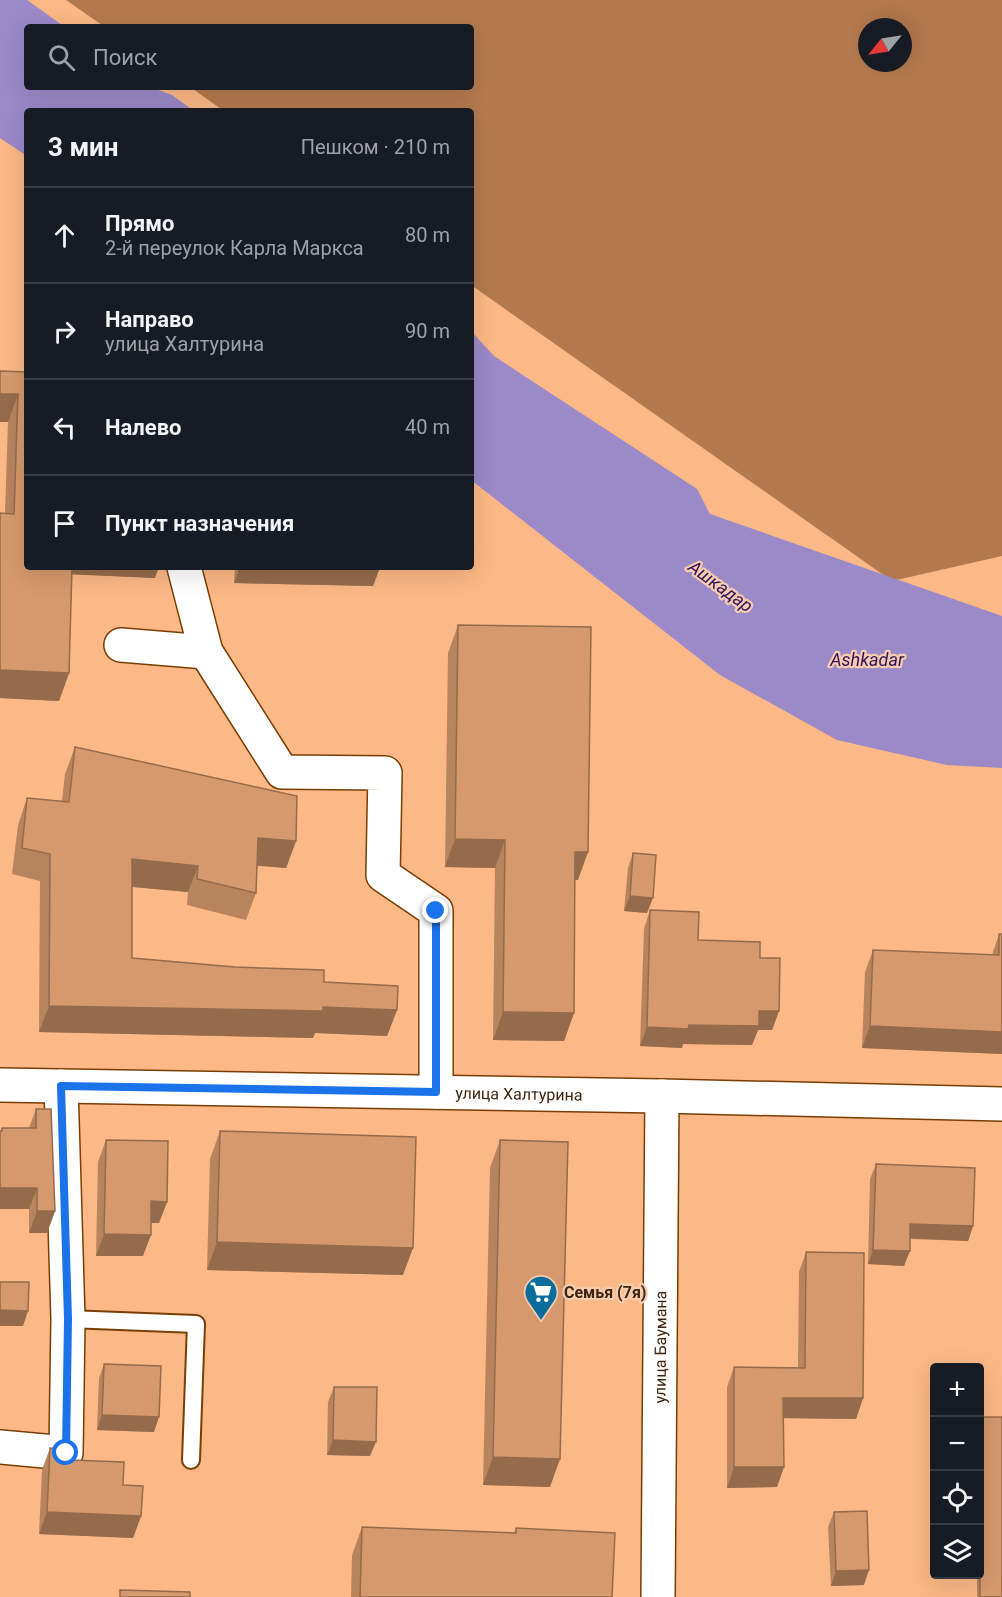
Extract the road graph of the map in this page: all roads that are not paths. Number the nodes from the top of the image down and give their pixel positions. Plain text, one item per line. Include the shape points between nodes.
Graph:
1 (185, 570) edge
2 (121, 645) dead end
3 (206, 652) junction
4 (0, 1085) edge
5 (61, 1086) junction
6 (436, 1092) junction
7 (662, 1096) junction
8 (1002, 1104) edge
9 (68, 1319) junction
10 (0, 1447) edge
11 (191, 1460) dead end
12 (658, 1597) edge

1 - 3 street
2 - 3 street
3 - 6 street via 282,772 386,774 383,875 436,911
4 - 5 street, улица Халтурина
5 - 6 street, улица Халтурина
5 - 9 street
6 - 7 street, улица Халтурина
7 - 8 street, улица Халтурина
7 - 12 street, улица Баумана
9 - 10 street via 66,1453
9 - 11 lane via 196,1324

